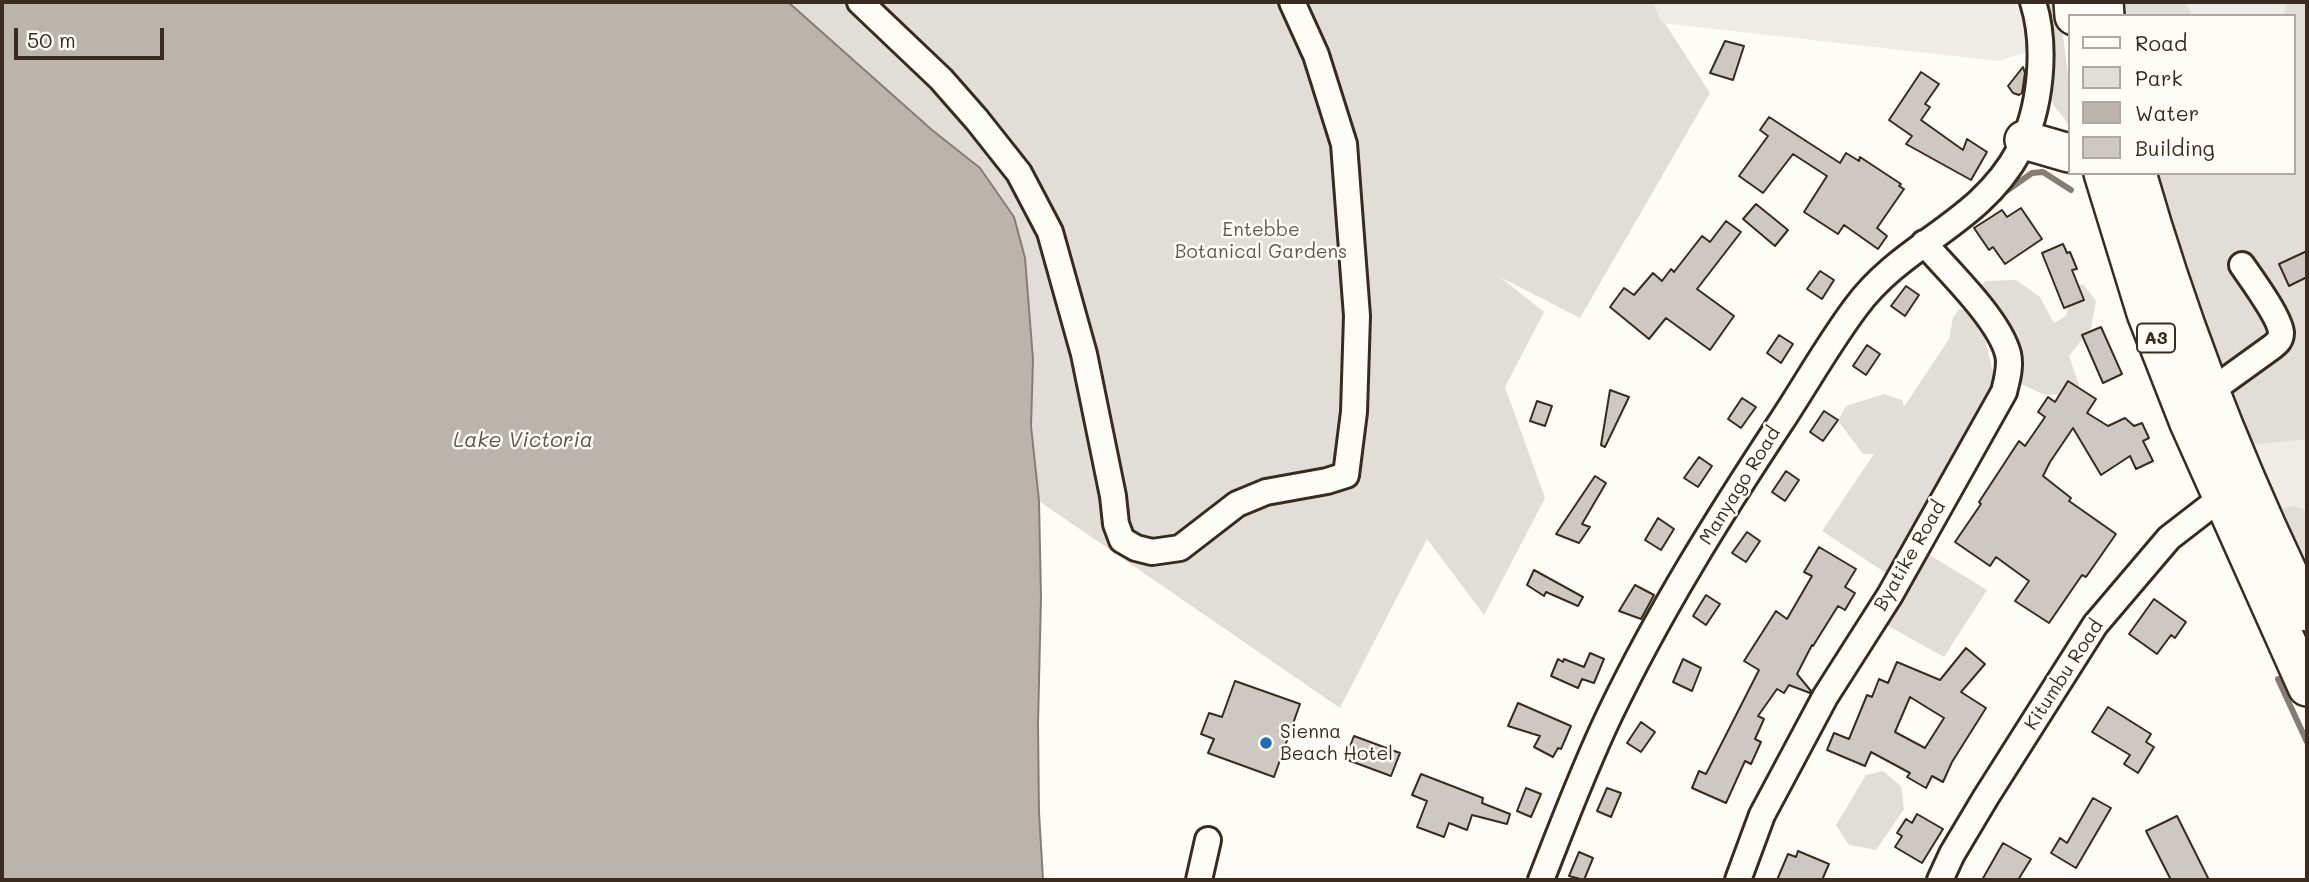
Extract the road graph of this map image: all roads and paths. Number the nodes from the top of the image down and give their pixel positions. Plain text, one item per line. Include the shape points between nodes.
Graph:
1 (860, 2) edge
2 (1292, 2) edge
3 (2033, 2) edge
4 (2022, 145) junction
5 (2068, 153) edge
6 (2111, 175) edge
7 (1924, 243) junction
8 (2242, 265) dead end
9 (2211, 391) junction
10 (2236, 493) junction
11 (2307, 612) edge
12 (2307, 687) edge
13 (1208, 840) dead end
14 (1199, 880) edge
15 (1541, 880) edge
16 (1738, 880) edge
17 (1940, 880) edge

1 - 2 street via 941,79 1019,173 1050,232 1084,354 1116,524 1122,540 1152,552 1180,548 1237,504 1266,492 1346,475 1354,412 1357,316 1344,144 1316,55
3 - 4 street, Manyago Road via 2042,62 2031,123
4 - 5 highway
4 - 7 street, Manyago Road via 1997,185 1972,210
6 - 9 highway, A3 via 2158,247
6 - 10 highway, A3 via 2146,313 2189,423
7 - 15 street, Manyago Road via 1856,306 1726,505 1610,714
7 - 16 street, Byatike Road via 1997,330 2008,354 2004,392 1812,721 1762,815
8 - 9 street via 2281,334 2279,341
9 - 10 highway, A3
10 - 11 highway
10 - 12 highway
10 - 17 street, Kitumbu Road via 2169,538 2095,625 1986,797
13 - 14 street

